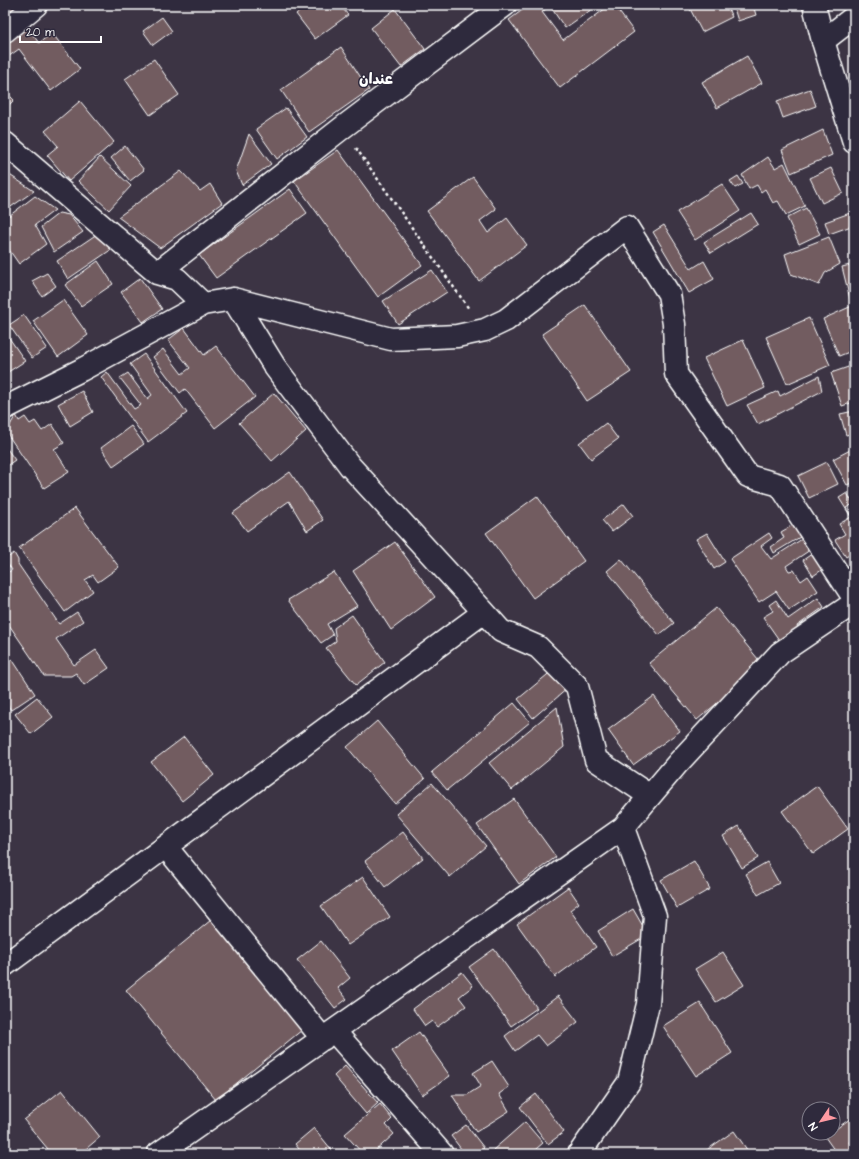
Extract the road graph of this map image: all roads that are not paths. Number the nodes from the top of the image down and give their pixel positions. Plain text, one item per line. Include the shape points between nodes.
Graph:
1 (36, 5) edge
2 (505, 5) edge
3 (814, 5) edge
4 (854, 17) edge
5 (5, 31) edge
6 (823, 41) junction
7 (854, 142) edge
8 (5, 143) edge
9 (157, 273) junction
10 (233, 299) junction
11 (203, 304) junction
12 (5, 408) edge
13 (854, 598) edge
14 (854, 603) edge
15 (484, 612) junction
16 (650, 796) junction
17 (623, 828) junction
18 (166, 847) junction
19 (5, 965) edge
20 (328, 1035) junction
21 (158, 1154) edge
22 (442, 1154) edge
23 (579, 1154) edge

1 - 5 street
2 - 9 street via 342,128
3 - 6 street
4 - 6 street
6 - 7 street
8 - 9 street
9 - 11 street via 177,279
10 - 11 street
10 - 13 street via 391,339 457,336 485,330 506,320 627,227 669,294 674,324 676,374 748,476 780,485
10 - 15 street via 275,367 350,466
11 - 12 street
14 - 16 street via 780,653
15 - 16 street via 501,631 538,647 577,686 596,760
15 - 18 street
16 - 17 street
17 - 20 street
17 - 23 street via 655,916 648,1004 628,1082
18 - 19 street
18 - 20 street
20 - 21 street
20 - 22 street

